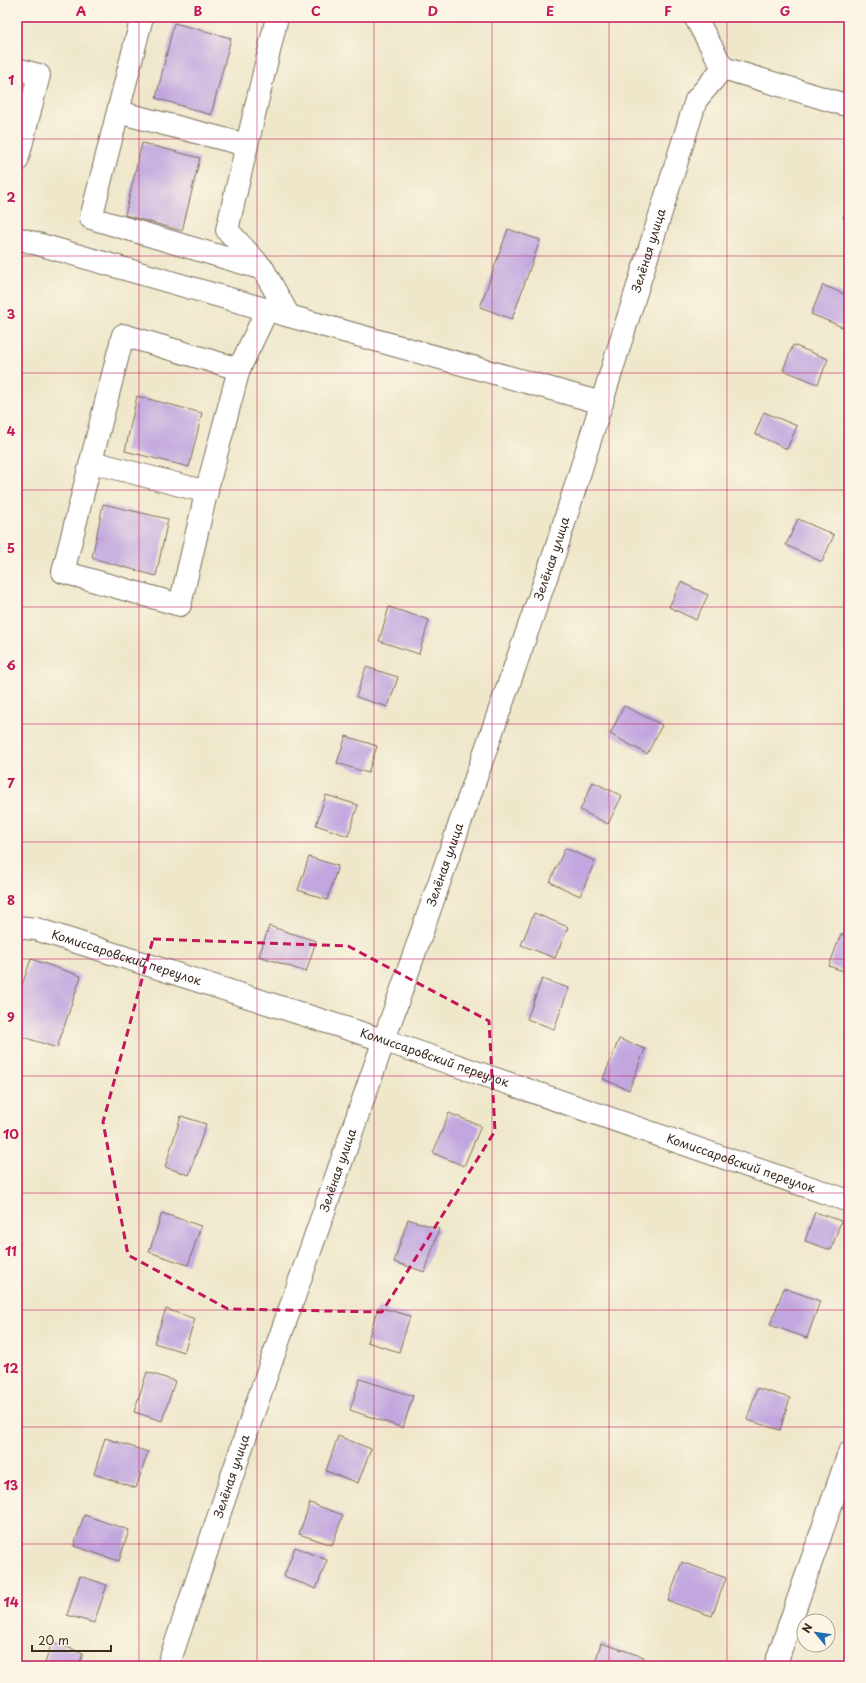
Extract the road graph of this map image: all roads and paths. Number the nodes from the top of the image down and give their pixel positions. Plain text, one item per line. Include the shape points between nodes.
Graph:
1 (142, 17) edge
2 (695, 17) edge
3 (272, 18) edge
4 (723, 68) junction
5 (17, 69) edge
6 (849, 106) edge
7 (118, 112) junction
8 (247, 145) junction
9 (17, 161) edge
10 (17, 238) edge
11 (263, 269) junction
12 (267, 310) junction
13 (289, 316) junction
14 (239, 369) junction
15 (602, 403) junction
16 (92, 462) junction
17 (207, 492) junction
18 (17, 927) edge
19 (383, 1040) junction
20 (849, 1201) edge
21 (849, 1453) edge
22 (168, 1666) edge
23 (775, 1666) edge

1 - 7 street
2 - 4 street
3 - 8 street
4 - 6 street
4 - 15 street, Зелёная улица via 696,100
5 - 9 street via 40,75
7 - 8 street
7 - 11 street via 91,218
8 - 11 street via 227,230
10 - 12 street
11 - 13 street
12 - 13 street
12 - 14 street
13 - 15 street
14 - 16 street via 123,335
14 - 17 street
15 - 19 street, Зелёная улица via 555,552
16 - 17 street
16 - 17 street via 63,572 180,605
18 - 19 street, Комиссаровский переулок via 36,929
19 - 20 street, Комиссаровский переулок
19 - 22 street, Зелёная улица
21 - 23 street

